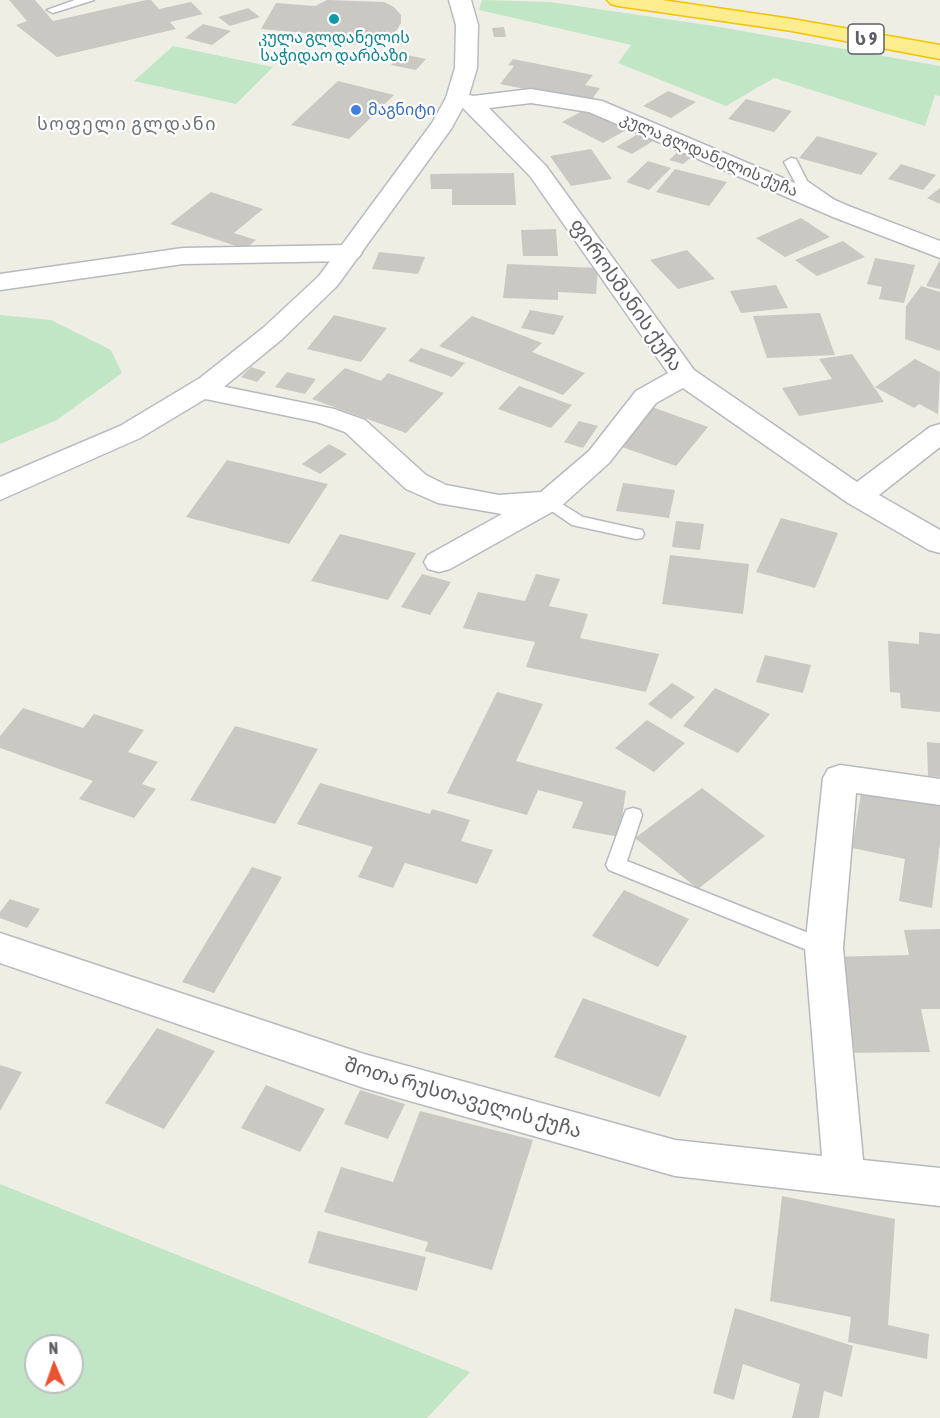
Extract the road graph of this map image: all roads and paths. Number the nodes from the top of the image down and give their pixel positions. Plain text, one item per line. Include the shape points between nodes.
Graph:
1 (88, 0) edge
2 (459, 0) edge
3 (618, 0) edge
4 (53, 10) dead end
5 (940, 52) edge
6 (464, 100) junction
7 (791, 162) dead end
8 (842, 212) junction
9 (940, 250) edge
10 (349, 253) junction
11 (0, 282) edge
12 (684, 376) junction
13 (201, 390) junction
14 (940, 433) edge
15 (0, 490) edge
16 (858, 496) junction
17 (549, 501) junction
18 (636, 534) dead end
19 (940, 543) edge
20 (438, 562) dead end
21 (940, 792) edge
22 (633, 815) dead end
23 (0, 948) edge
24 (824, 948) junction
25 (844, 1178) junction
26 (940, 1188) edge

1 - 4 lane
2 - 6 street via 467,25
3 - 5 highway, ს 9 via 792,25
6 - 8 street, კულა გლდანელის ქუჩა via 531,96 594,106
6 - 10 street
6 - 12 street, ფიროსმანის ქუჩა via 538,171
7 - 8 lane via 802,183
8 - 9 street, კულა გლდანელის ქუჩა
10 - 11 street via 183,256
10 - 13 street via 328,281 272,334
12 - 16 street, ფიროსმანის ქუჩა
12 - 17 street via 646,397 599,457
13 - 15 street via 130,432
13 - 17 street via 324,415 355,426 416,482 438,493 499,505
14 - 16 street
16 - 19 street, ფიროსმანის ქუჩა
17 - 18 lane via 578,521
17 - 20 street
21 - 24 street via 840,778
22 - 24 lane via 616,865
23 - 25 street, შოთა რუსთაველის ქუჩა via 364,1071 675,1158
24 - 25 street
25 - 26 street, შოთა რუსთაველის ქუჩა

